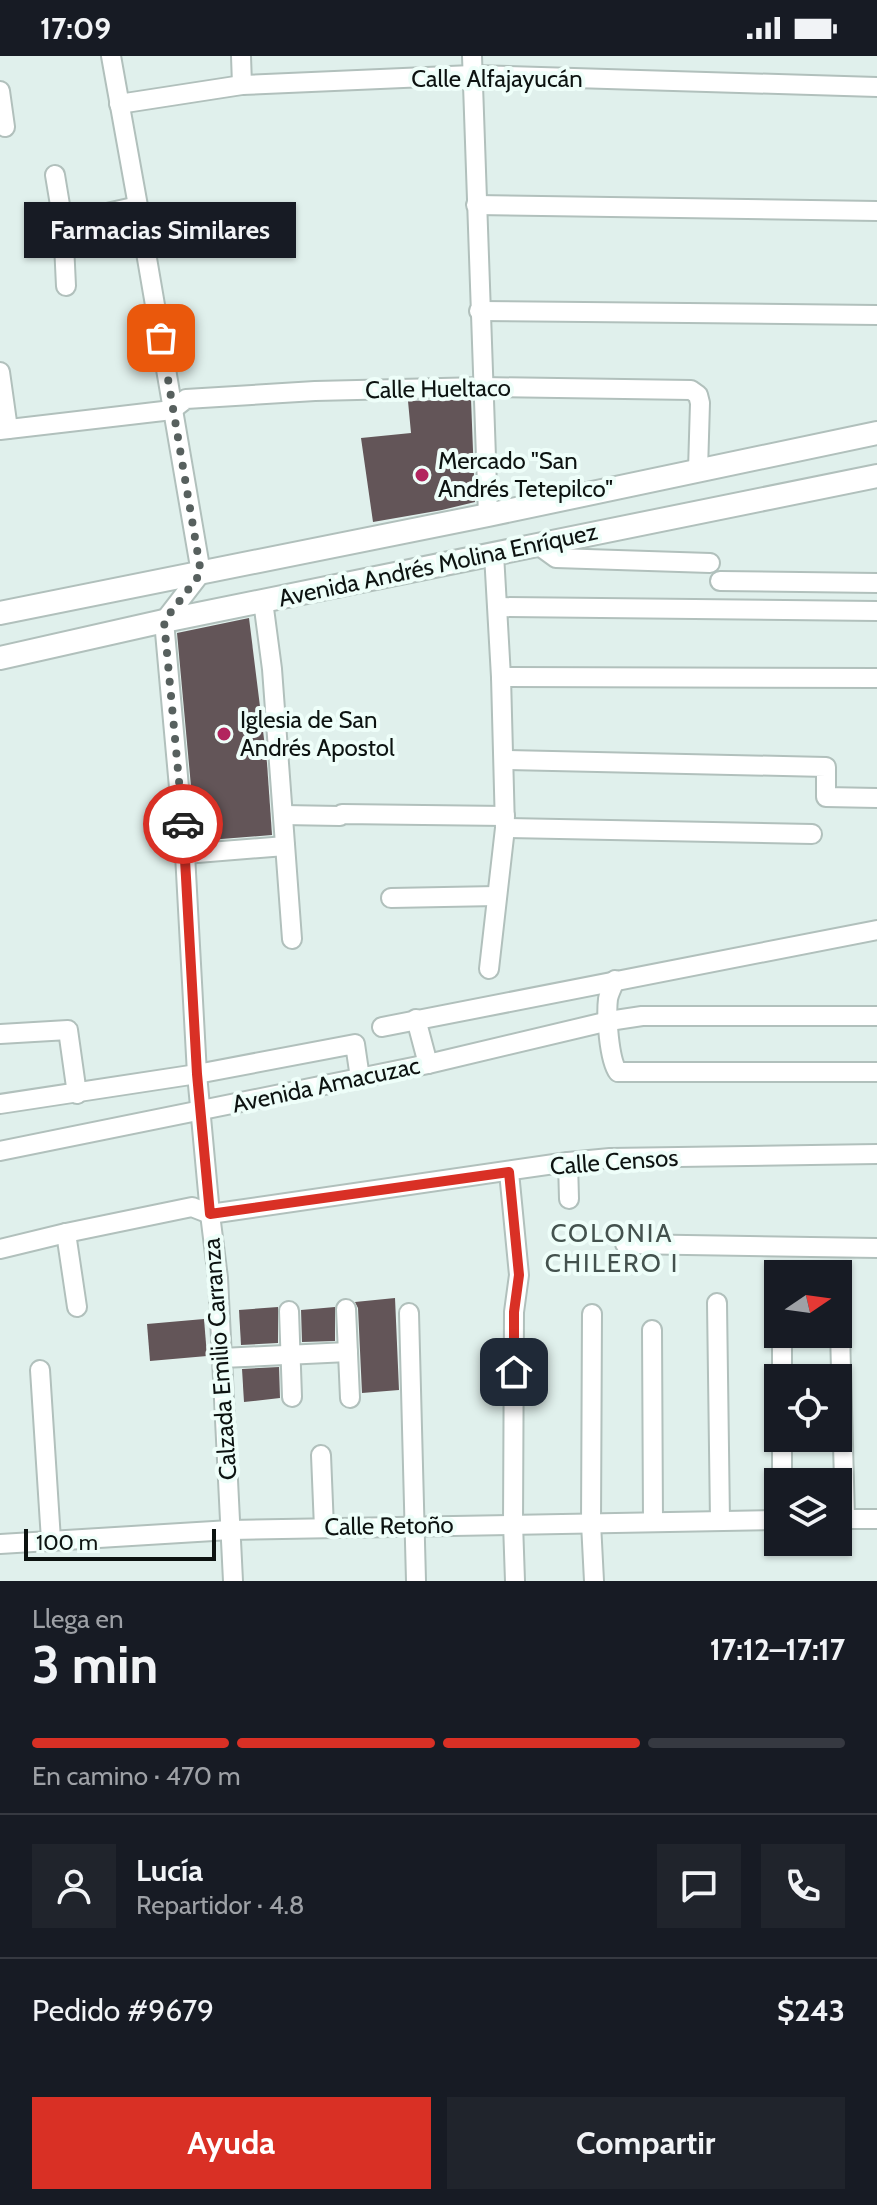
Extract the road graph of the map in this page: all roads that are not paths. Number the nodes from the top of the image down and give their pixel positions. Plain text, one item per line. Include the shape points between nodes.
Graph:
1 (111, 56) edge
2 (241, 56) edge
3 (472, 56) edge
4 (472, 75) junction
5 (242, 85) junction
6 (877, 87) edge
7 (1, 98) edge
8 (119, 104) junction
9 (5, 127) dead end
10 (55, 175) dead end
11 (476, 205) junction
12 (138, 206) junction
13 (877, 211) edge
14 (63, 223) junction
15 (66, 286) dead end
16 (479, 311) junction
17 (877, 315) edge
18 (0, 372) edge
19 (483, 387) junction
20 (172, 410) junction
21 (4, 430) edge
22 (877, 433) edge
23 (698, 470) junction
24 (877, 476) edge
25 (488, 515) junction
26 (538, 545) junction
27 (494, 554) junction
28 (710, 563) dead end
29 (201, 573) junction
30 (720, 581) dead end
31 (877, 583) edge
32 (263, 601) junction
33 (498, 607) junction
34 (877, 611) edge
35 (0, 613) edge
36 (164, 621) junction
37 (0, 658) edge
38 (501, 677) junction
39 (877, 678) edge
40 (504, 760) junction
41 (877, 798) edge
42 (283, 815) junction
43 (505, 822) junction
44 (812, 834) dead end
45 (285, 846) junction
46 (185, 854) junction
47 (497, 896) junction
48 (391, 898) dead end
49 (877, 930) edge
50 (292, 939) dead end
51 (489, 969) dead end
52 (615, 980) junction
53 (877, 1016) edge
54 (416, 1019) junction
55 (609, 1021) junction
56 (382, 1027) dead end
57 (0, 1034) edge
58 (428, 1064) junction
59 (877, 1072) edge
60 (197, 1074) junction
61 (360, 1078) junction
62 (77, 1094) junction
63 (0, 1104) edge
64 (202, 1111) junction
65 (0, 1151) edge
66 (877, 1154) edge
67 (568, 1162) junction
68 (509, 1172) junction
69 (569, 1199) dead end
70 (210, 1214) junction
71 (66, 1233) junction
72 (625, 1244) dead end
73 (877, 1248) edge
74 (0, 1249) edge
75 (717, 1303) dead end
76 (77, 1307) dead end
77 (346, 1309) dead end
78 (289, 1311) dead end
79 (409, 1313) dead end
80 (592, 1314) dead end
81 (652, 1330) dead end
82 (840, 1348) edge
83 (348, 1352) junction
84 (291, 1354) junction
85 (222, 1358) junction
86 (40, 1370) dead end
87 (292, 1397) dead end
88 (350, 1398) dead end
89 (321, 1455) dead end
90 (841, 1468) edge
91 (852, 1519) edge
92 (877, 1519) edge
93 (764, 1520) edge
94 (720, 1521) junction
95 (653, 1522) junction
96 (513, 1523) junction
97 (591, 1523) junction
98 (415, 1526) junction
99 (324, 1528) junction
100 (230, 1530) junction
101 (51, 1540) junction
102 (0, 1544) edge
103 (233, 1581) edge
104 (416, 1581) edge
105 (515, 1581) edge
106 (594, 1581) edge

1 - 8 street
2 - 5 street
3 - 4 street
4 - 5 street, Calle Alfajayucán
4 - 6 street, Calle Alfajayucán
4 - 11 street
5 - 8 street, Calle Alfajayucán
7 - 9 street
8 - 12 street
10 - 14 street
11 - 13 street
11 - 16 street
12 - 14 street
12 - 20 street
14 - 15 street
16 - 17 street
16 - 19 street
18 - 21 street
19 - 20 street, Calle Hueltaco via 186,399
19 - 23 street, Calle Hueltaco via 691,390 700,403
19 - 25 street
20 - 21 street, Calle Hueltaco
20 - 29 street
22 - 23 main road, Avenida Andrés Molina Enríquez
23 - 25 main road, Avenida Andrés Molina Enríquez
24 - 26 main road, Avenida Andrés Molina Enríquez
25 - 29 main road, Avenida Andrés Molina Enríquez
26 - 27 main road, Avenida Andrés Molina Enríquez
26 - 28 street via 556,558
27 - 32 main road, Avenida Andrés Molina Enríquez
27 - 33 street
29 - 35 main road, Avenida Andrés Molina Enríquez
29 - 36 street
30 - 31 street
32 - 36 main road, Avenida Andrés Molina Enríquez
32 - 42 street
33 - 34 street
33 - 38 street
36 - 37 main road, Avenida Andrés Molina Enríquez
36 - 46 street, Calzada Emilio Carranza
38 - 39 street
38 - 40 street
40 - 41 street via 826,767 826,797
40 - 43 street
42 - 43 street
42 - 45 street
43 - 44 street
43 - 47 street
45 - 46 street
45 - 50 street
46 - 60 street, Calzada Emilio Carranza
47 - 48 street
47 - 51 street
49 - 52 street, Avenida Amacuzac
52 - 54 street, Avenida Amacuzac
52 - 55 street via 608,997
53 - 55 street, Avenida Amacuzac via 642,1016
54 - 56 street, Avenida Amacuzac
54 - 58 street
55 - 58 street, Avenida Amacuzac
55 - 59 street via 618,1072
57 - 62 street via 68,1030
58 - 61 street, Avenida Amacuzac
60 - 61 street, Avenida Amacuzac via 355,1044
60 - 62 street, Avenida Amacuzac
60 - 64 street, Calzada Emilio Carranza
61 - 64 street, Avenida Amacuzac
62 - 63 street, Avenida Amacuzac
64 - 65 street, Avenida Amacuzac
64 - 70 street, Calzada Emilio Carranza
66 - 67 street, Calle Censos
67 - 68 street, Calle Censos
67 - 69 street
68 - 70 street, Calle Censos
68 - 96 street via 519,1275 514,1312
70 - 71 street, Calle Censos via 192,1207
70 - 85 street, Calzada Emilio Carranza
71 - 74 street, Calle Censos
71 - 76 street
72 - 73 street
75 - 94 street
77 - 83 street
78 - 84 street
79 - 98 street
80 - 97 street
81 - 95 street
82 - 90 street
83 - 84 street
83 - 88 street
84 - 85 street
84 - 87 street
85 - 100 street, Calzada Emilio Carranza
86 - 101 street
89 - 99 street
91 - 92 street
93 - 94 street, Calle Retoño
94 - 95 street, Calle Retoño
95 - 97 street, Calle Retoño
96 - 97 street, Calle Retoño
96 - 98 street, Calle Retoño
96 - 105 street
97 - 106 street
98 - 99 street, Calle Retoño
98 - 104 street
99 - 100 street, Calle Retoño
100 - 101 street, Calle Retoño
100 - 103 street, Calzada Emilio Carranza
101 - 102 street, Calle Retoño

